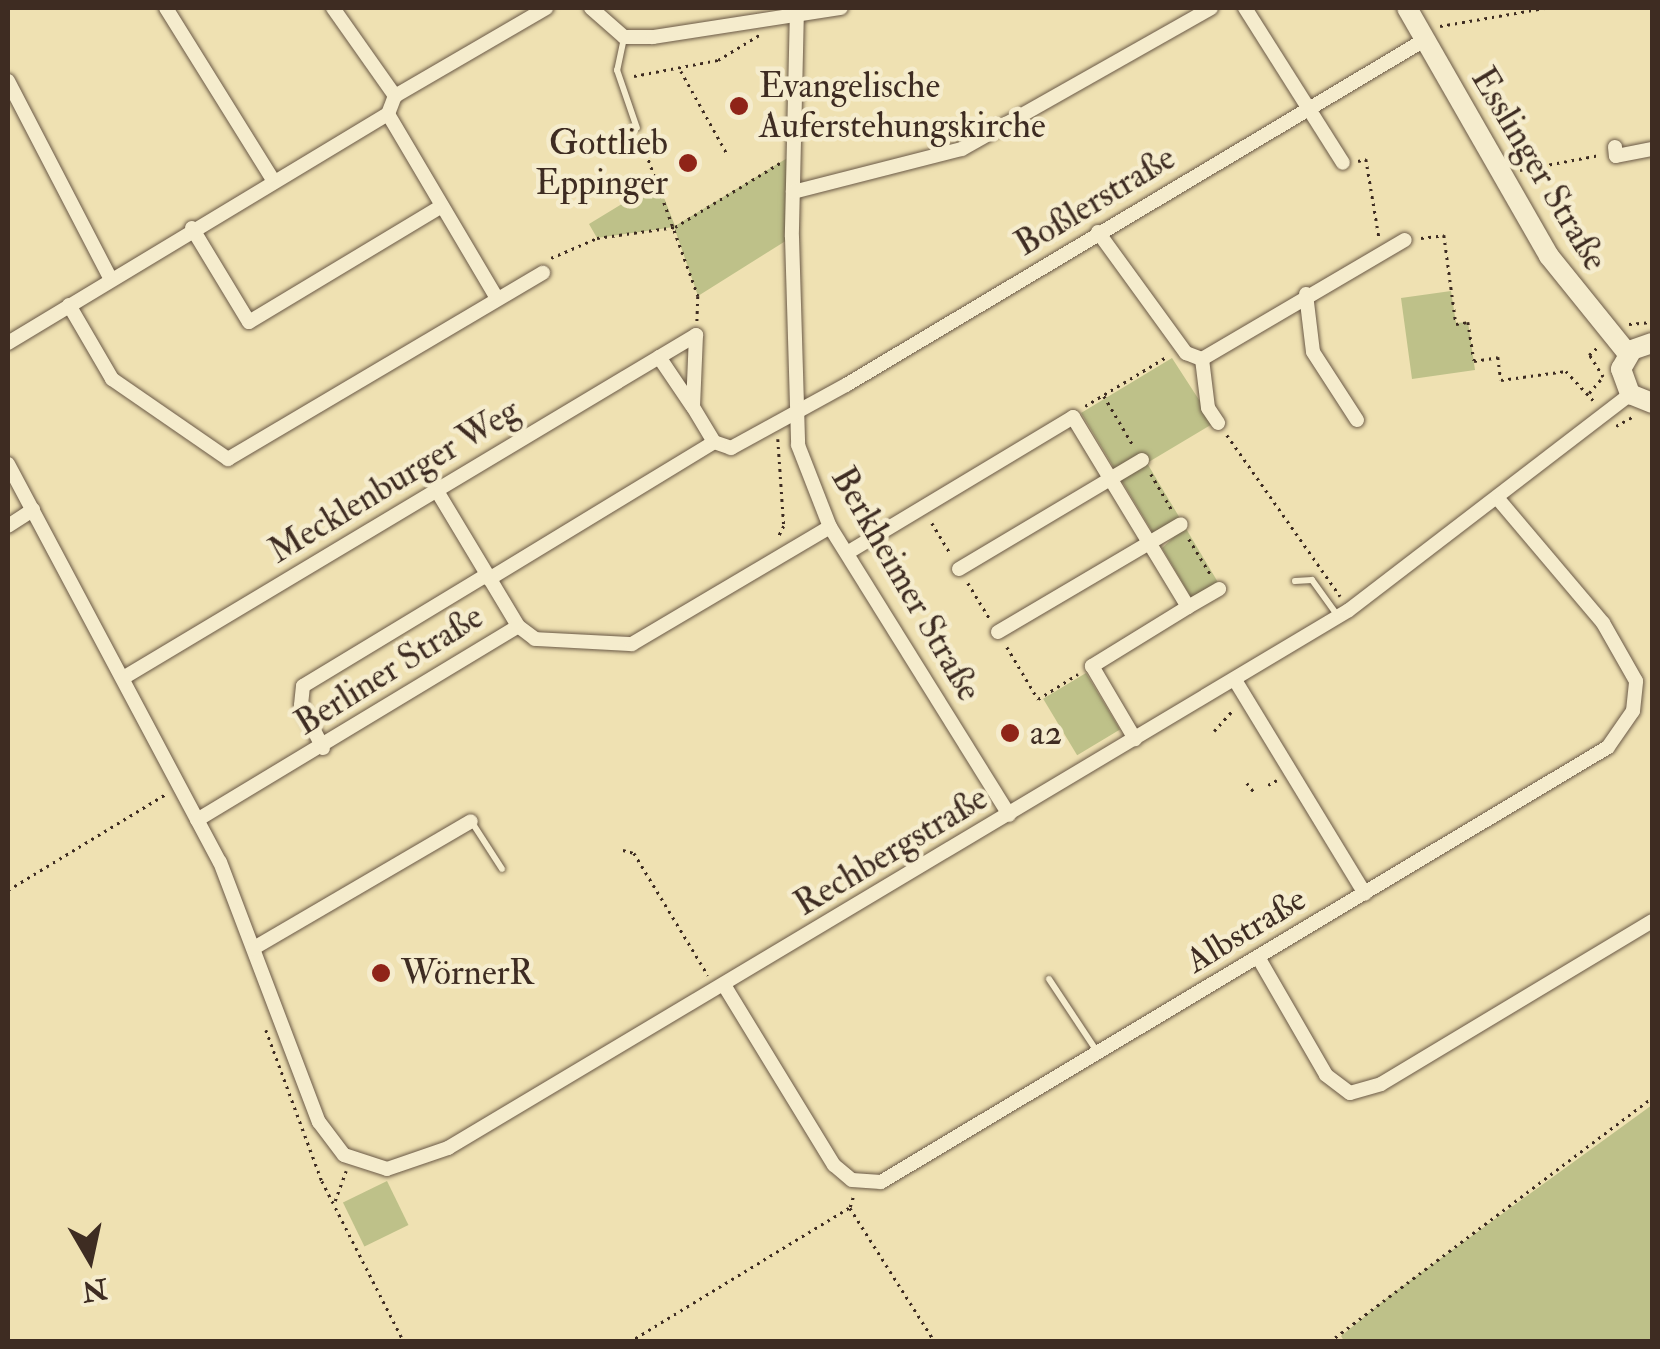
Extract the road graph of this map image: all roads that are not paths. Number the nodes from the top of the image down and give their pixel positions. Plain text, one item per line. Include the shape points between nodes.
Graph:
1 (166, 8) edge
2 (333, 8) edge
3 (546, 8) edge
4 (591, 8) edge
5 (840, 8) edge
6 (1211, 8) edge
7 (1245, 8) edge
8 (1407, 8) edge
9 (797, 11) edge
10 (624, 36) junction
11 (1426, 39) junction
12 (8, 81) edge
13 (395, 96) junction
14 (1313, 108) junction
15 (388, 114) junction
16 (637, 128) road end
17 (1615, 147) road end
18 (1652, 149) edge
19 (1344, 162) road end
20 (273, 180) junction
21 (793, 192) junction
22 (442, 206) junction
23 (192, 228) junction
24 (1098, 232) junction
25 (1405, 240) road end
26 (543, 273) road end
27 (110, 278) junction
28 (1306, 294) junction
29 (497, 298) junction
30 (69, 305) junction
31 (8, 343) edge
32 (1652, 343) edge
33 (1628, 354) junction
34 (660, 357) junction
35 (1202, 358) junction
36 (1630, 394) junction
37 (693, 407) junction
38 (1647, 409) edge
39 (794, 414) junction
40 (1357, 420) dead end
41 (1218, 422) road end
42 (714, 442) junction
43 (1139, 462) road end
44 (8, 464) edge
45 (1110, 478) junction
46 (437, 491) junction
47 (1499, 500) junction
48 (33, 510) junction
49 (1181, 524) dead end
50 (8, 526) edge
51 (830, 527) junction
52 (1150, 542) junction
53 (847, 553) junction
54 (959, 569) dead end
55 (487, 577) junction
56 (1295, 580) dead end
57 (1219, 589) dead end
58 (1188, 607) junction
59 (1344, 613) junction
60 (518, 626) junction
61 (998, 632) dead end
62 (123, 678) junction
63 (1235, 680) junction
64 (1135, 739) junction
65 (323, 748) junction
66 (1009, 816) junction
67 (198, 820) junction
68 (471, 822) joint
69 (502, 868) dead end
70 (1365, 894) junction
71 (1652, 921) edge
72 (254, 948) junction
73 (1258, 957) junction
74 (1049, 979) dead end
75 (720, 987) junction
76 (1098, 1054) junction

1 - 20 street
2 - 13 street
3 - 13 street
4 - 10 street
5 - 9 street
6 - 21 street via 962,148
7 - 14 street
8 - 11 main road, Esslinger Straße
9 - 10 street via 760,23
9 - 21 street, Berkheimer Straße
10 - 16 lane via 616,52
11 - 14 street, Boßlerstraße
11 - 33 main road, Esslinger Straße via 1567,283
12 - 27 street
13 - 15 street
14 - 19 street
14 - 24 street, Boßlerstraße
15 - 20 street
15 - 22 street
17 - 18 street via 1616,156
20 - 23 street
21 - 39 street, Berkheimer Straße
22 - 23 street via 250,322
22 - 29 street
23 - 27 street
24 - 35 street via 1182,347
24 - 39 street, Boßlerstraße
25 - 28 street
26 - 29 street
27 - 30 street
28 - 35 street
28 - 40 street via 1313,352
29 - 30 street via 228,459 112,379
30 - 31 street
32 - 33 main road
33 - 36 main road via 1622,377
34 - 37 street
34 - 37 street, Mecklenburger Weg via 696,335
34 - 46 street, Mecklenburger Weg
35 - 41 street via 1208,408
36 - 38 main road
36 - 47 street, Rechbergstraße
37 - 42 street
39 - 42 street, Boßlerstraße via 731,448
39 - 51 street, Berkheimer Straße via 804,468
42 - 55 street, Boßlerstraße
43 - 45 street
44 - 48 street
45 - 52 street
45 - 53 street via 1073,417
45 - 54 street
46 - 55 street
46 - 62 street, Mecklenburger Weg
47 - 59 street, Rechbergstraße
47 - 70 street, Albstraße via 1603,623 1638,696 1608,747
48 - 50 street
48 - 62 street
49 - 52 street
51 - 53 street, Berkheimer Straße
51 - 60 street, Berliner Straße via 632,644 535,639
52 - 58 street
52 - 61 street
53 - 66 street, Berkheimer Straße
55 - 60 street
55 - 65 street, Boßlerstraße via 304,686 301,705
56 - 59 lane via 1312,580
57 - 58 street
58 - 64 street via 1092,666
59 - 63 street, Rechbergstraße
60 - 65 street, Berliner Straße
62 - 67 street
63 - 64 street, Rechbergstraße
63 - 70 street
64 - 66 street, Rechbergstraße
65 - 67 street, Berliner Straße
66 - 75 street, Rechbergstraße
67 - 72 street
68 - 69 lane
68 - 72 street
70 - 73 street, Albstraße
71 - 73 street via 1364,1092 1338,1088 1326,1075
72 - 75 street, Rechbergstraße via 318,1122 352,1160 386,1169 427,1158
73 - 76 street, Albstraße
74 - 76 lane
75 - 76 street, Albstraße via 827,1156 858,1182 888,1180

